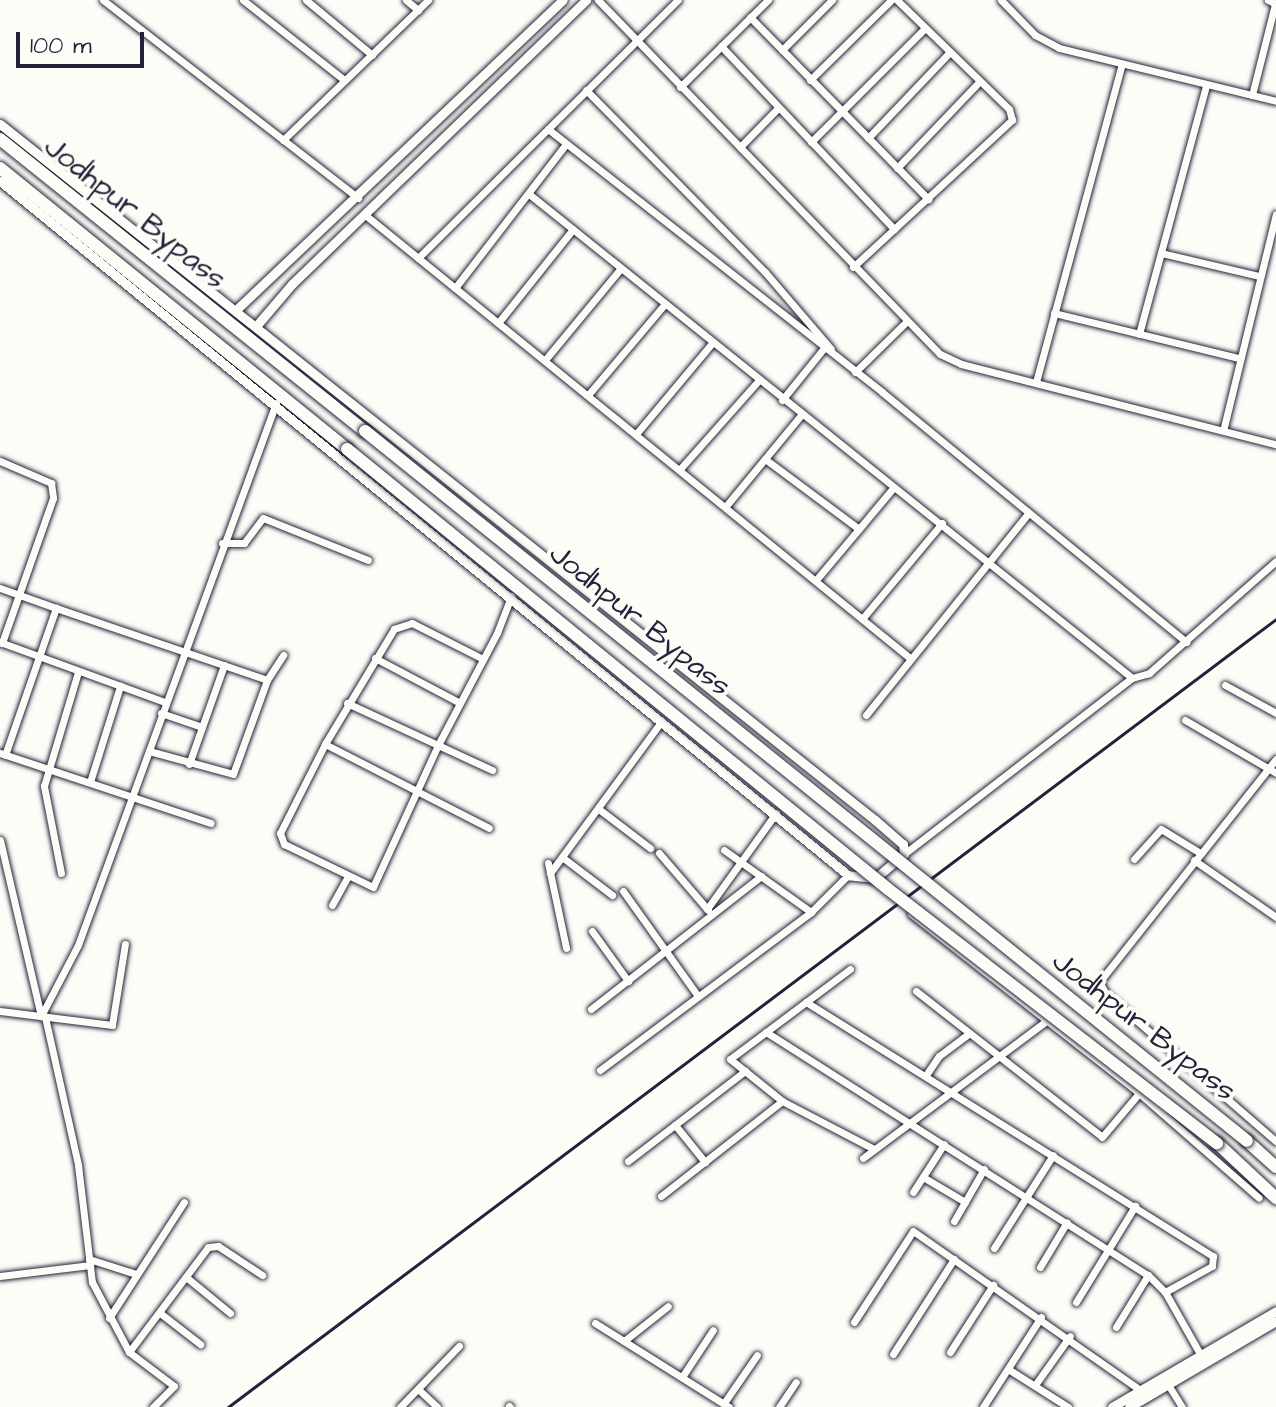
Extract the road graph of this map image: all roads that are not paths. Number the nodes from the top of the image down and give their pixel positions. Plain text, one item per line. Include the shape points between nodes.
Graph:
1 (103, 0) edge
2 (243, 0) edge
3 (306, 0) edge
4 (406, 0) edge
5 (428, 0) edge
6 (563, 0) edge
7 (586, 0) edge
8 (598, 0) edge
9 (678, 0) edge
10 (768, 0) edge
11 (832, 0) edge
12 (894, 0) edge
13 (1001, 0) edge
14 (1269, 2) edge
15 (418, 10) junction
16 (750, 17) junction
17 (925, 28) junction
18 (637, 39) junction
19 (721, 46) junction
20 (782, 50) junction
21 (949, 53) junction
22 (372, 55) junction
23 (1121, 66) junction
24 (343, 79) junction
25 (810, 80) junction
26 (979, 82) junction
27 (1206, 86) junction
28 (680, 87) junction
29 (586, 90) junction
30 (1252, 95) junction
31 (1276, 101) edge
32 (777, 109) junction
33 (841, 110) junction
34 (0, 124) edge
35 (548, 129) junction
36 (868, 138) junction
37 (0, 139) edge
38 (283, 140) junction
39 (811, 142) junction
40 (566, 144) junction
41 (740, 147) junction
42 (0, 168) edge
43 (897, 168) junction
44 (0, 181) edge
45 (529, 194) junction
46 (358, 198) junction
47 (928, 199) junction
48 (364, 214) junction
49 (1276, 214) edge
50 (573, 229) junction
51 (894, 229) junction
52 (1161, 253) junction
53 (418, 258) junction
54 (853, 267) junction
55 (621, 268) junction
56 (1259, 276) junction
57 (455, 288) junction
58 (665, 304) junction
59 (237, 309) junction
60 (1054, 313) junction
61 (498, 323) junction
62 (905, 323) junction
63 (257, 325) junction
64 (1139, 334) junction
65 (712, 343) junction
66 (824, 348) junction
67 (1238, 358) junction
68 (545, 360) junction
69 (840, 360) junction
70 (855, 372) junction
71 (758, 381) junction
72 (1036, 382) junction
73 (588, 395) junction
74 (782, 400) junction
75 (276, 403) junction
76 (801, 415) junction
77 (1224, 427) junction
78 (636, 434) junction
79 (1276, 444) edge
80 (765, 459) junction
81 (1, 464) edge
82 (680, 469) junction
83 (894, 487) junction
84 (726, 506) junction
85 (1027, 515) junction
86 (942, 523) junction
87 (859, 529) junction
88 (222, 543) junction
89 (368, 560) dead end
90 (990, 561) junction
91 (1276, 561) edge
92 (816, 580) junction
93 (0, 588) edge
94 (19, 594) junction
95 (511, 596) junction
96 (56, 608) junction
97 (862, 619) junction
98 (1186, 642) junction
99 (1, 643) edge
100 (184, 651) junction
101 (283, 655) dead end
102 (36, 656) junction
103 (375, 658) junction
104 (910, 658) junction
105 (483, 659) junction
106 (224, 665) junction
107 (78, 672) junction
108 (1132, 678) junction
109 (267, 680) junction
110 (1225, 685) dead end
111 (120, 686) junction
112 (165, 702) junction
113 (347, 703) junction
114 (460, 703) junction
115 (161, 713) junction
116 (1276, 713) edge
117 (866, 715) dead end
118 (1185, 720) dead end
119 (661, 722) junction
120 (202, 727) junction
121 (325, 744) junction
122 (438, 745) junction
123 (149, 751) junction
124 (2, 754) edge
125 (1276, 759) edge
126 (189, 764) junction
127 (46, 768) junction
128 (492, 770) dead end
129 (1272, 771) edge
130 (90, 782) junction
131 (417, 791) junction
132 (132, 795) junction
133 (600, 810) junction
134 (776, 813) junction
135 (211, 823) dead end
136 (489, 828) dead end
137 (0, 840) edge
138 (650, 848) dead end
139 (724, 850) dead end
140 (659, 853) dead end
141 (904, 854) junction
142 (562, 857) junction
143 (1197, 857) junction
144 (1134, 859) dead end
145 (742, 862) junction
146 (548, 863) dead end
147 (61, 873) dead end
148 (550, 873) junction
149 (848, 875) junction
150 (348, 876) junction
151 (761, 876) junction
152 (868, 880) junction
153 (623, 891) dead end
154 (612, 895) dead end
155 (332, 905) dead end
156 (709, 912) junction
157 (811, 912) junction
158 (1276, 917) edge
159 (592, 931) dead end
160 (125, 944) dead end
161 (566, 948) dead end
162 (666, 951) junction
163 (850, 969) dead end
164 (628, 981) junction
165 (916, 991) dead end
166 (698, 996) junction
167 (806, 1002) junction
168 (591, 1009) dead end
169 (0, 1011) edge
170 (43, 1016) junction
171 (1046, 1021) junction
172 (766, 1032) junction
173 (969, 1033) junction
174 (999, 1057) junction
175 (600, 1070) dead end
176 (745, 1071) junction
177 (926, 1075) junction
178 (952, 1092) junction
179 (1139, 1093) junction
180 (782, 1101) junction
181 (911, 1123) junction
182 (675, 1125) junction
183 (1276, 1141) edge
184 (944, 1144) junction
185 (874, 1149) junction
186 (1053, 1155) junction
187 (863, 1158) dead end
188 (628, 1161) dead end
189 (705, 1162) junction
190 (1276, 1167) edge
191 (984, 1169) junction
192 (923, 1177) junction
193 (913, 1192) dead end
194 (661, 1196) dead end
195 (1027, 1196) junction
196 (1259, 1198) dead end
197 (1276, 1198) edge
198 (184, 1202) dead end
199 (965, 1202) junction
200 (1135, 1206) junction
201 (954, 1221) dead end
202 (1067, 1222) junction
203 (994, 1248) dead end
204 (1109, 1249) junction
205 (954, 1259) junction
206 (90, 1262) junction
207 (1040, 1267) dead end
208 (136, 1274) junction
209 (262, 1275) dead end
210 (1148, 1275) junction
211 (0, 1276) edge
212 (186, 1277) junction
213 (993, 1285) junction
214 (1165, 1292) junction
215 (1076, 1302) dead end
216 (668, 1306) dead end
217 (1276, 1311) edge
218 (160, 1313) junction
219 (230, 1313) dead end
220 (1041, 1317) junction
221 (109, 1318) junction
222 (1276, 1321) edge
223 (854, 1322) dead end
224 (595, 1323) dead end
225 (1116, 1327) dead end
226 (713, 1330) dead end
227 (1070, 1336) junction
228 (624, 1341) junction
229 (200, 1344) dead end
230 (459, 1346) dead end
231 (129, 1352) junction
232 (950, 1352) dead end
233 (1199, 1352) junction
234 (893, 1354) dead end
235 (757, 1355) dead end
236 (1008, 1369) junction
237 (682, 1377) junction
238 (796, 1382) dead end
239 (1167, 1383) junction
240 (1035, 1385) junction
241 (418, 1389) junction
242 (1144, 1392) junction
243 (726, 1405) edge
244 (153, 1407) edge
245 (400, 1407) edge
246 (437, 1407) edge
247 (779, 1407) edge
248 (983, 1407) edge
249 (1068, 1407) edge
250 (1112, 1407) edge
251 (1129, 1407) edge
252 (1182, 1407) edge

1 - 38 street
2 - 24 street
3 - 22 street
4 - 15 street
5 - 15 street
6 - 46 street
7 - 48 street
8 - 18 street
9 - 18 street
10 - 16 street
11 - 20 street
12 - 17 street
12 - 25 street
13 - 23 street via 1044,41
14 - 30 street
15 - 22 street
16 - 19 street
16 - 20 street
17 - 21 street
17 - 33 street
18 - 28 street
18 - 29 street
19 - 28 street
19 - 32 street
20 - 25 street
21 - 26 street
21 - 36 street
22 - 24 street
23 - 27 street
23 - 60 street
24 - 38 street
25 - 33 street
26 - 43 street
26 - 47 street via 1009,109 1012,120
27 - 30 street
27 - 52 street
28 - 41 street
29 - 35 street
29 - 69 street via 765,272
30 - 31 street
32 - 39 street
32 - 41 street
33 - 36 street
33 - 39 street
34 - 59 street
35 - 40 street
35 - 53 street
36 - 43 street
37 - 190 highway, Jodhpur Bypass, bridge
38 - 46 street
39 - 51 street
40 - 45 street
40 - 66 street
41 - 54 street
42 - 197 highway, bridge via 888,889 1217,1143
43 - 47 street
44 - 75 street
45 - 50 street
45 - 57 street
46 - 59 street
47 - 51 street
48 - 53 street
48 - 63 street
49 - 56 street
50 - 55 street
50 - 61 street
51 - 54 street
52 - 56 street
52 - 64 street
53 - 57 street
54 - 62 street
55 - 58 street
55 - 68 street
56 - 67 street
57 - 61 street
58 - 65 street
58 - 73 street
59 - 63 street
60 - 64 street
60 - 72 street
61 - 68 street
62 - 70 street
62 - 72 street via 961,364
63 - 141 street via 875,820 903,844
64 - 67 street
65 - 71 street
65 - 78 street
66 - 69 street
66 - 74 street
67 - 77 street
68 - 73 street
69 - 70 street
70 - 85 street
71 - 74 street
71 - 82 street
72 - 77 street
73 - 78 street
74 - 76 street
75 - 88 street
75 - 95 street
76 - 80 street
76 - 83 street
77 - 79 street
78 - 82 street
80 - 84 street
80 - 87 street
81 - 94 street via 53,487
82 - 84 street
83 - 86 street
83 - 87 street
84 - 92 street
85 - 90 street
85 - 98 street
86 - 90 street
86 - 97 street
87 - 92 street
88 - 89 street via 244,543 263,518
88 - 100 street
90 - 104 street
90 - 108 street
91 - 98 street
92 - 97 street
93 - 94 street
94 - 96 street
94 - 99 street
95 - 105 street
95 - 119 street
96 - 100 street
96 - 102 street
97 - 104 street
98 - 108 street via 1149,673
99 - 102 street
100 - 106 street
100 - 112 street
101 - 109 street
102 - 107 street
102 - 124 street
103 - 105 street via 394,629 407,621
103 - 113 street
103 - 114 street
104 - 117 street
105 - 114 street
106 - 109 street
106 - 120 street
107 - 111 street
107 - 127 street
108 - 141 street
109 - 126 street via 233,774
110 - 116 street
111 - 112 street
111 - 130 street
112 - 115 street
113 - 121 street
113 - 122 street
114 - 122 street
115 - 120 street
115 - 123 street
118 - 129 street
119 - 133 street
119 - 134 street
120 - 126 street
121 - 131 street
121 - 150 street via 281,839 289,848
122 - 128 street
122 - 131 street
123 - 126 street
123 - 132 street
124 - 127 street
125 - 129 street
127 - 130 street
127 - 147 street via 45,801
129 - 143 street
130 - 132 street
131 - 136 street
131 - 150 street via 373,887
132 - 135 street
132 - 170 street via 78,945
133 - 138 street
133 - 142 street
134 - 145 street
134 - 149 street
137 - 170 street
139 - 145 street
140 - 156 street
141 - 152 street
142 - 148 street
142 - 154 street
143 - 144 street via 1161,829
143 - 158 street
143 - 183 street via 1099,982 1106,994
145 - 151 street
145 - 156 street
146 - 148 street
148 - 161 street
149 - 152 street
149 - 157 street
150 - 155 street
151 - 156 street
151 - 157 street
152 - 171 street
153 - 162 street
156 - 162 street
157 - 166 street
159 - 164 street
160 - 170 street via 112,1025
162 - 164 street
162 - 166 street
163 - 167 street
164 - 168 street
165 - 173 street
166 - 175 street
167 - 172 street
167 - 177 street
169 - 170 street
170 - 206 street via 78,1165
171 - 174 street
171 - 179 street
172 - 176 street via 730,1059
172 - 181 street
173 - 174 street
173 - 177 street via 939,1056
174 - 178 street
174 - 179 street via 1102,1137
176 - 180 street
176 - 182 street
177 - 178 street
178 - 181 street
178 - 186 street
179 - 196 street
180 - 185 street
180 - 189 street
181 - 184 street
181 - 185 street
182 - 188 street
182 - 189 street
184 - 191 street
184 - 192 street
185 - 187 street
186 - 195 street
186 - 200 street
189 - 194 street
191 - 195 street
191 - 199 street
192 - 193 street
192 - 199 street
195 - 202 street
195 - 203 street
198 - 208 street
199 - 201 street
200 - 204 street
200 - 214 street via 1213,1256 1212,1266
202 - 204 street
202 - 207 street
204 - 210 street
204 - 215 street
205 - 213 street
205 - 223 street via 913,1231
205 - 234 street
206 - 208 street
206 - 211 street
206 - 221 street via 92,1282
208 - 221 street
209 - 212 street via 213,1245
210 - 214 street
210 - 225 street
212 - 218 street
212 - 219 street
213 - 220 street
213 - 232 street
214 - 233 street
216 - 228 street
217 - 233 street
218 - 229 street
218 - 231 street
220 - 227 street
220 - 236 street
221 - 231 street
222 - 239 street
224 - 228 street
226 - 237 street
227 - 240 street
227 - 242 street
228 - 237 street
230 - 241 street
231 - 244 street via 173,1382 172,1392
233 - 242 street
235 - 243 street
236 - 240 street
236 - 248 street
237 - 243 street
238 - 247 street
239 - 242 street
239 - 252 street
240 - 249 street
241 - 245 street
241 - 246 street
242 - 250 street
242 - 251 street

